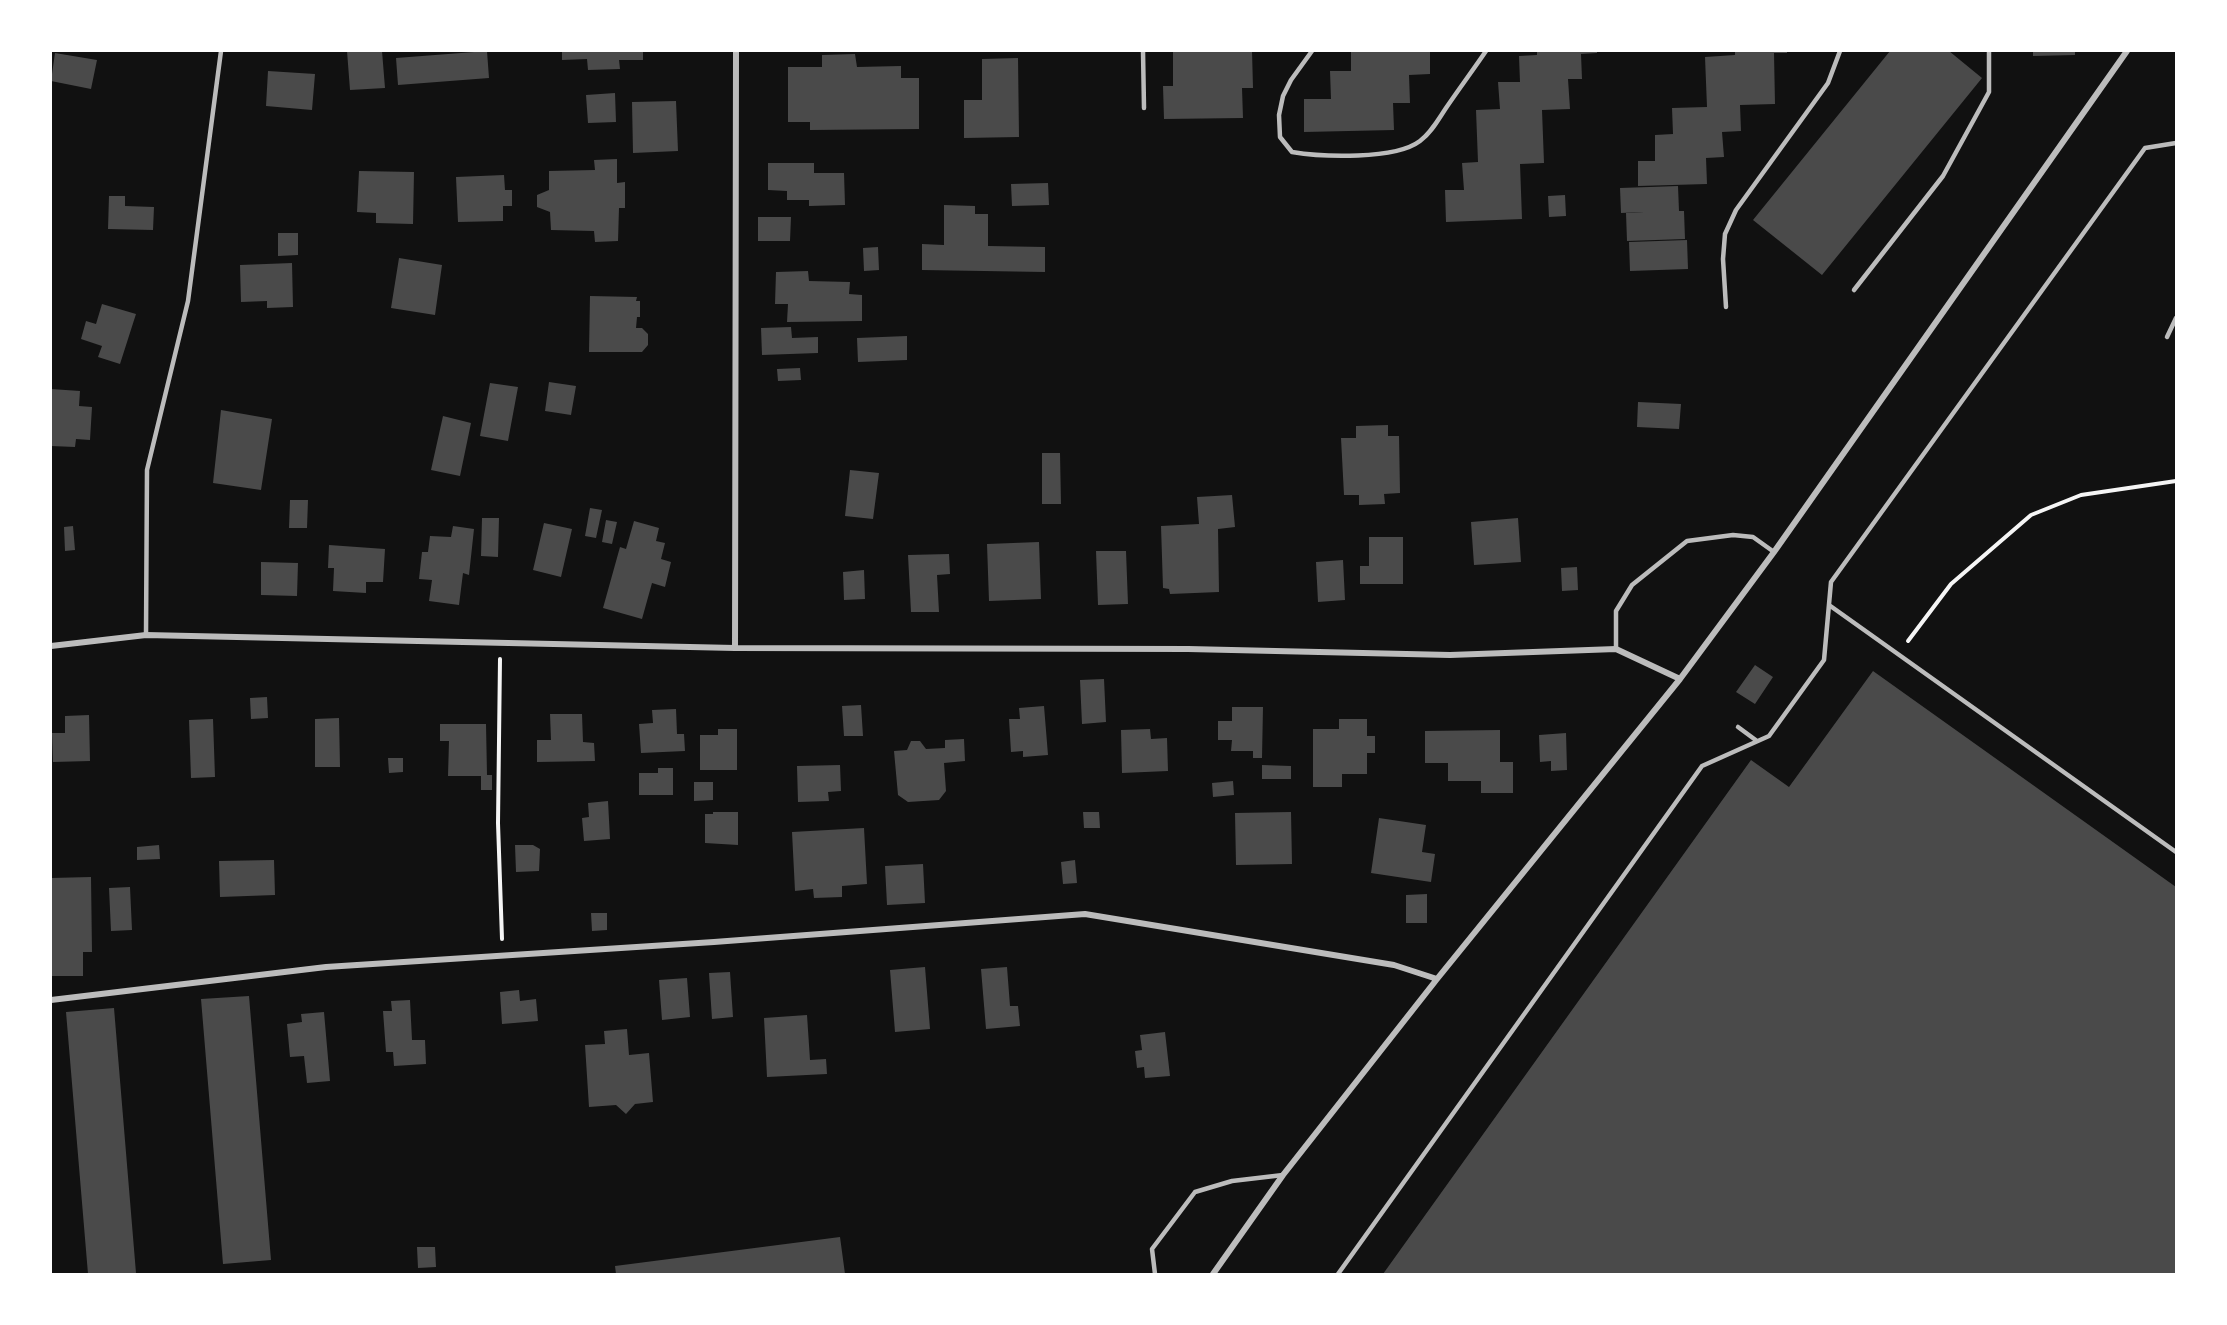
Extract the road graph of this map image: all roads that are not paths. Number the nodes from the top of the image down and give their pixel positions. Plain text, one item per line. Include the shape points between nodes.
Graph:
1 (221, 51) edge
2 (736, 51) edge
3 (1143, 51) edge
4 (1312, 51) edge
5 (1486, 51) edge
6 (1840, 51) edge
7 (1989, 51) edge
8 (2127, 51) edge
9 (1144, 108) dead end
10 (2176, 143) edge
11 (1854, 290) dead end
12 (1726, 307) dead end
13 (2176, 318) edge
14 (2168, 337) dead end
15 (1774, 552) junction
16 (1829, 605) junction
17 (146, 635) junction
18 (51, 646) edge
19 (735, 648) junction
20 (1616, 649) junction
21 (1680, 679) junction
22 (1738, 728) dead end
23 (1757, 741) junction
24 (2176, 852) edge
25 (1437, 979) junction
26 (51, 1000) edge
27 (1283, 1175) junction
28 (1155, 1274) edge
29 (1213, 1274) edge
30 (1338, 1274) edge

1 - 17 lane via 188,301 147,470
2 - 19 street
3 - 9 lane
4 - 5 lane via 1291,80 1279,115 1280,137 1292,152 1310,155 1382,154 1419,142
6 - 12 lane via 1828,83 1736,210 1725,234
7 - 11 lane via 1989,92 1943,176
8 - 15 street
10 - 16 lane via 2145,148 1831,582
13 - 14 lane
15 - 20 lane via 1753,537 1733,535 1688,541 1632,585 1616,611
15 - 21 street
16 - 23 lane via 1824,660 1769,736
16 - 24 lane
17 - 18 street
17 - 19 street
19 - 20 street via 1176,649 1450,655
20 - 21 street
21 - 25 street
22 - 23 lane
23 - 30 lane via 1702,766
25 - 26 street via 1394,965 1085,914 326,967
25 - 27 street
27 - 28 lane via 1232,1181 1195,1192 1152,1249
27 - 29 street

